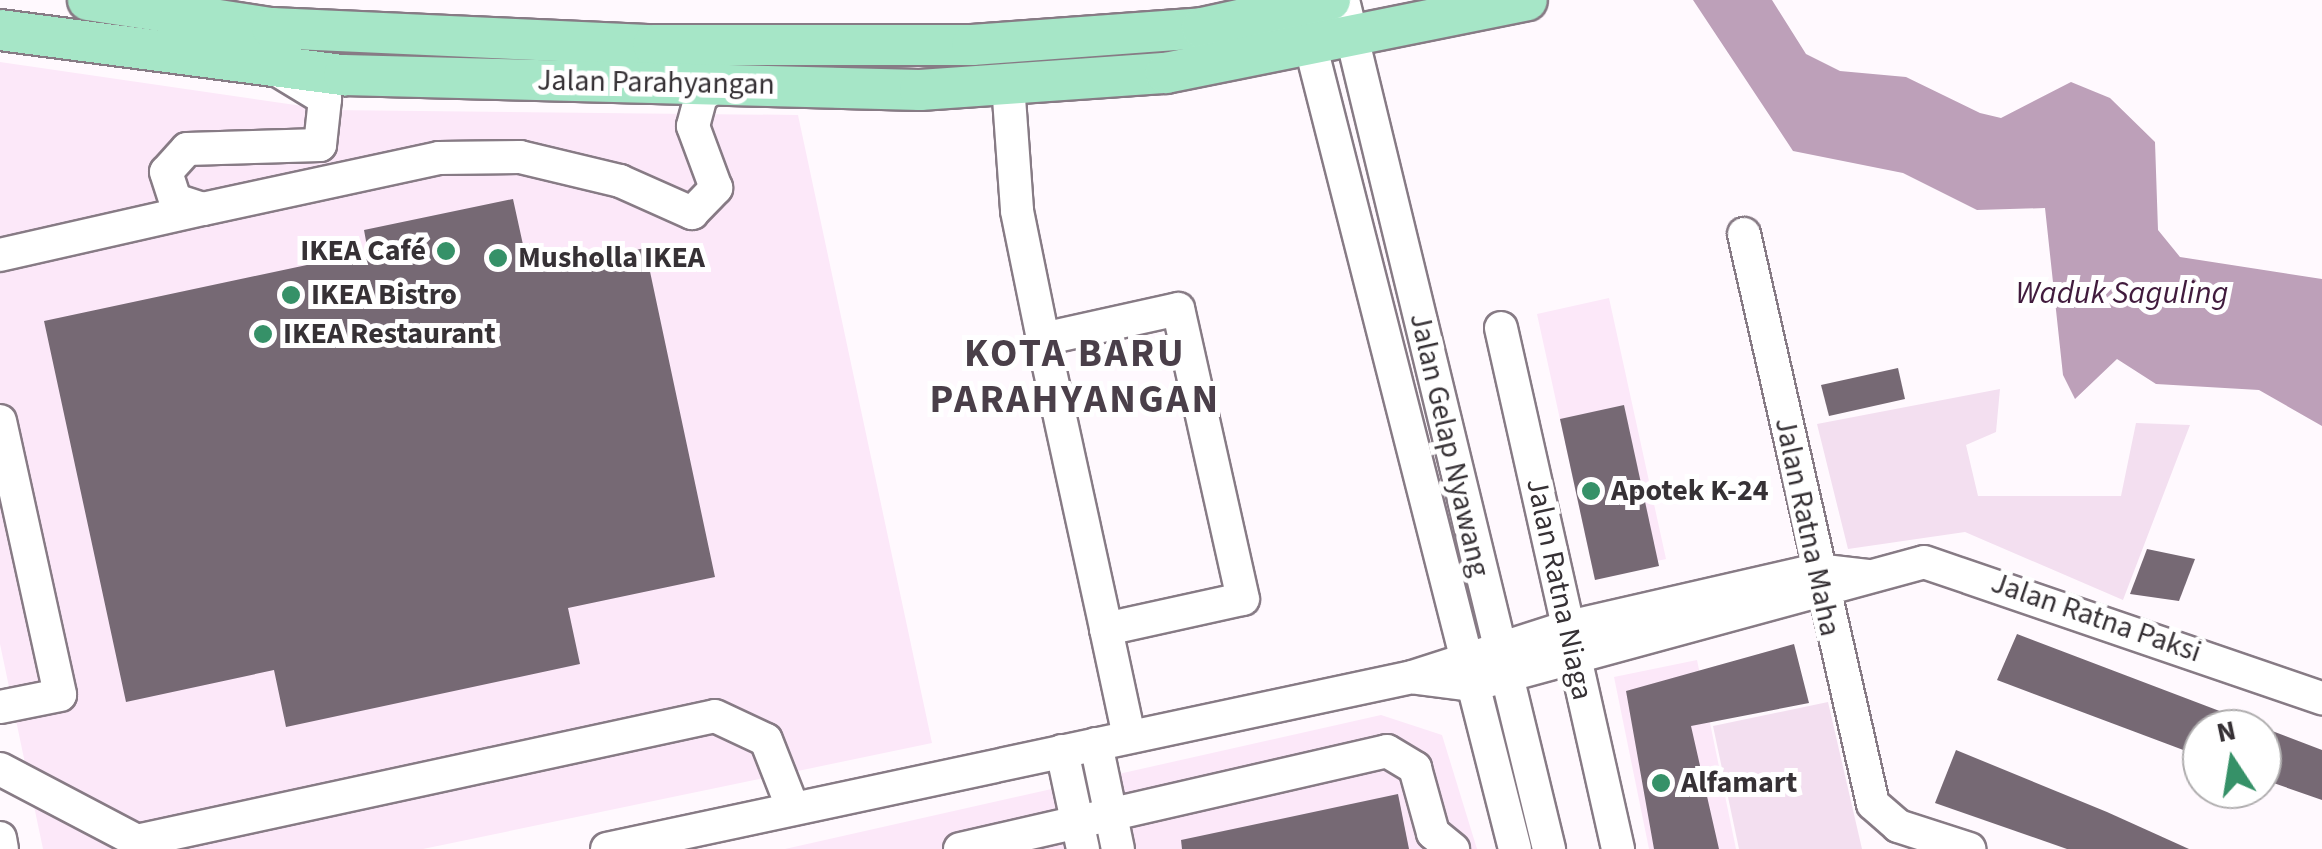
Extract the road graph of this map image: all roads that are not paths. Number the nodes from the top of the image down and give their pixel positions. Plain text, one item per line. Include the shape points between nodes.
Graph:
1 (88, 0) edge
2 (1343, 0) edge
3 (1527, 0) edge
4 (1315, 4) edge
5 (0, 30) edge
6 (1354, 39) junction
7 (269, 47) junction
8 (1312, 48) junction
9 (1008, 84) junction
10 (718, 85) junction
11 (203, 209) junction
12 (1744, 234) dead end
13 (0, 255) edge
14 (1500, 328) dead end
15 (1044, 339) junction
16 (0, 421) edge
17 (1818, 582) junction
18 (1106, 628) junction
19 (1571, 642) junction
20 (1485, 666) junction
21 (2322, 698) edge
22 (0, 707) edge
23 (1129, 736) junction
24 (1096, 744) junction
25 (1062, 751) junction
26 (0, 768) edge
27 (793, 809) junction
28 (1112, 815) junction
29 (1081, 836) edge
30 (0, 838) edge
31 (1509, 848) edge
32 (2, 849) edge
33 (607, 849) edge
34 (960, 849) edge
35 (1118, 849) edge
36 (1453, 849) edge
37 (1549, 849) edge
38 (1618, 849) edge
39 (1969, 849) edge

1 - 7 main road, Jalan Parahyangan
2 - 6 street
3 - 6 main road, Jalan Parahyangan
4 - 7 main road, Jalan Parahyangan via 1202,28 972,45
4 - 8 street, Jalan Parahyangan
5 - 7 main road, Jalan Parahyangan
6 - 8 main road, Jalan Parahyangan
6 - 20 street, Jalan Gelap Nyawang
7 - 10 main road, Jalan Parahyangan
7 - 11 street via 325,98 326,136 307,152 178,154 166,172 169,192
8 - 9 main road, Jalan Parahyangan via 1166,74
8 - 20 street, Jalan Gelap Nyawang
9 - 10 main road, Jalan Parahyangan
9 - 15 street via 1010,168
10 - 11 street via 701,96 693,126 716,188 692,213 620,181 520,157 439,158
11 - 13 street
12 - 17 street, Jalan Ratna Maha
14 - 19 street, Jalan Ratna Niaga
15 - 18 street
15 - 18 street via 1178,309 1243,599
16 - 22 street via 60,694
17 - 19 street, Jalan Ratna Paksi
17 - 21 street, Jalan Ratna Paksi via 1942,564
17 - 39 street, Jalan Ratna Maha via 1882,816
18 - 23 street
19 - 20 street, Jalan Ratna Paksi
19 - 38 street, Jalan Ratna Niaga
20 - 23 street, Jalan Ratna Paksi
20 - 31 street, Jalan Gelap Nyawang
20 - 37 street, Jalan Gelap Nyawang
23 - 24 street, Jalan Ratna Paksi
24 - 25 street, Jalan Ratna Paksi
24 - 28 street
25 - 27 street, Jalan Ratna Paksi
25 - 29 street
26 - 27 street via 137,841 715,716 766,740
27 - 33 street, Jalan Ratna Paksi
28 - 29 street
28 - 35 street
28 - 36 street via 1387,751 1415,768 1433,833
29 - 34 street
30 - 32 street

